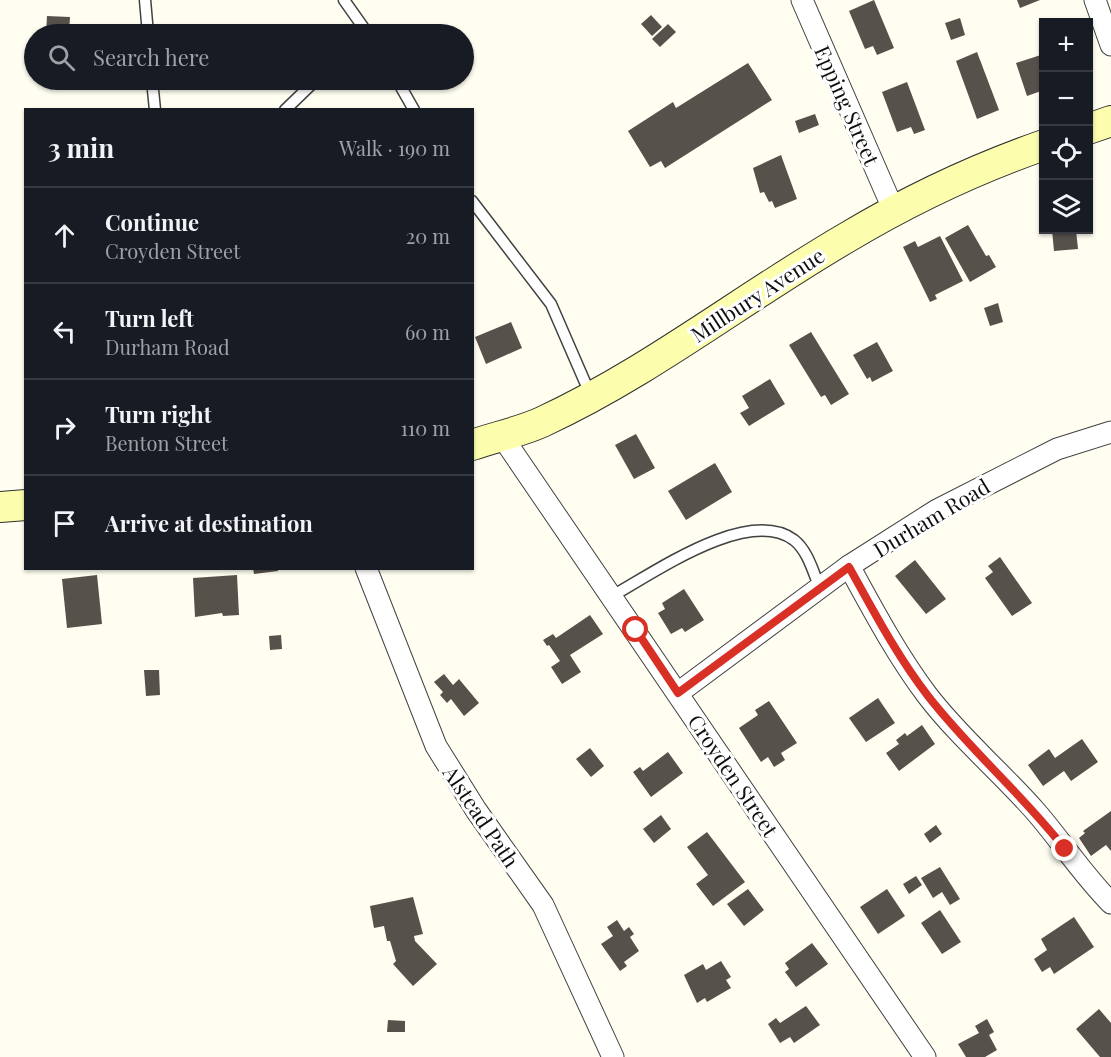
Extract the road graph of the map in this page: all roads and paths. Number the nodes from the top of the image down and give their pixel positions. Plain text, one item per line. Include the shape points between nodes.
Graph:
1 (145, 0) edge
2 (344, 0) edge
3 (802, 0) edge
4 (1095, 0) edge
5 (147, 24) edge
6 (359, 24) edge
7 (1111, 45) edge
8 (153, 90) edge
9 (306, 90) edge
10 (403, 90) edge
11 (155, 108) edge
12 (287, 108) edge
13 (413, 108) edge
14 (1111, 121) edge
15 (1093, 128) edge
16 (1039, 147) edge
17 (474, 204) edge
18 (894, 211) junction
19 (591, 396) junction
20 (1111, 432) edge
21 (501, 435) junction
22 (474, 444) edge
23 (24, 505) edge
24 (0, 507) edge
25 (849, 567) junction
26 (367, 570) edge
27 (820, 588) junction
28 (612, 596) junction
29 (678, 693) junction
30 (1111, 903) edge
31 (613, 1057) edge
32 (925, 1057) edge

1 - 5 lane
2 - 6 lane
3 - 18 street, Epping Street
4 - 7 street
8 - 11 lane
9 - 12 lane
10 - 13 lane
14 - 15 main road
16 - 18 main road, Millbury Avenue
17 - 19 lane via 551,304
18 - 19 main road, Millbury Avenue via 844,238 696,334
19 - 21 main road, Millbury Avenue via 540,423
20 - 25 street, Durham Road via 1057,449 990,482 937,510
21 - 22 main road, Millbury Avenue
21 - 28 street, Croyden Street
23 - 24 main road
25 - 27 street, Durham Road
25 - 30 street via 927,695 1035,811
26 - 31 street, Alstead Path via 436,746 543,905
27 - 28 lane via 805,552 793,539 748,529 727,535
27 - 29 street, Durham Road
28 - 29 street, Croyden Street
29 - 32 street, Croyden Street

